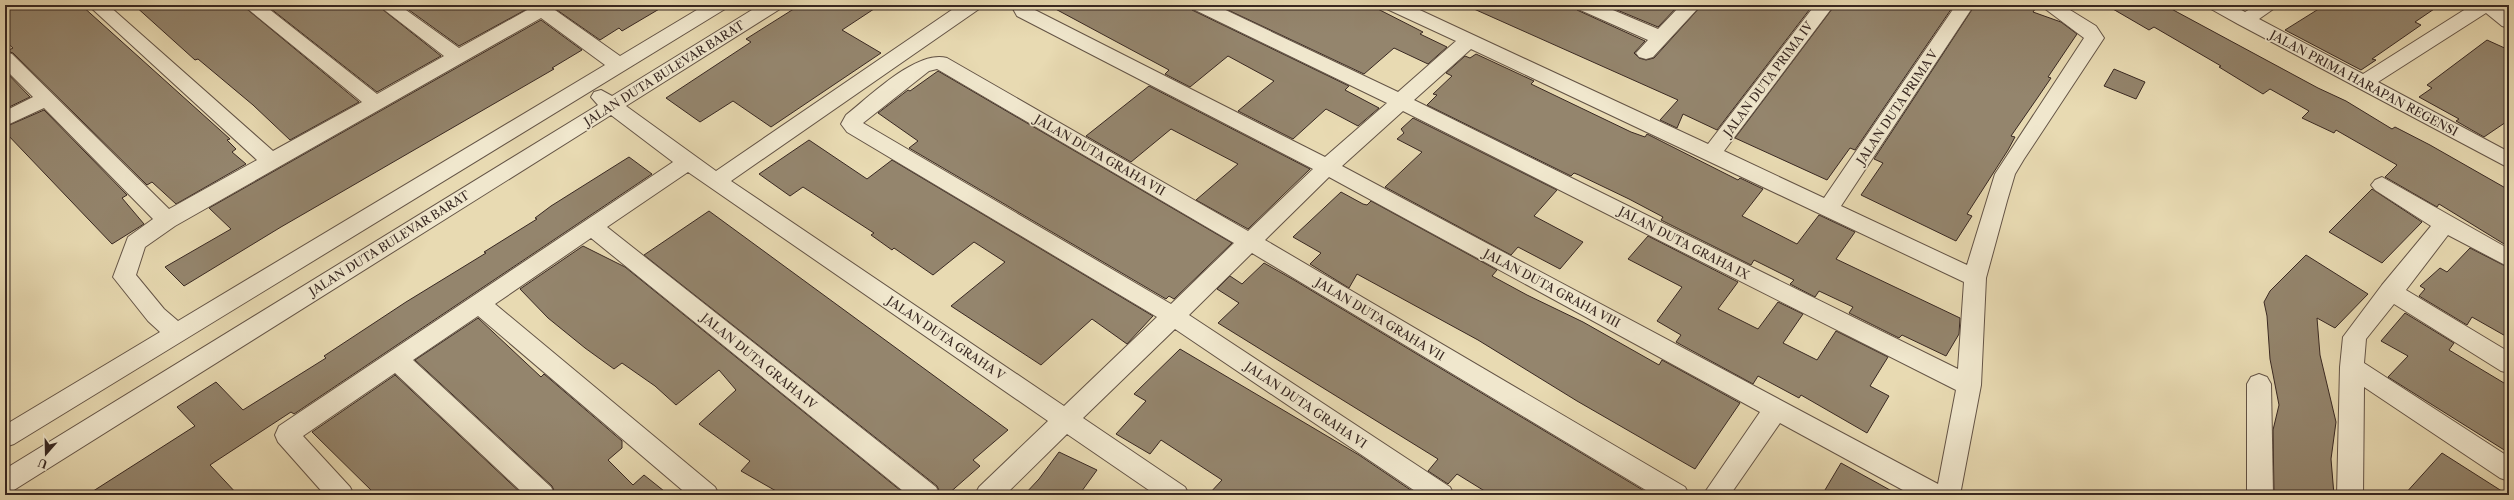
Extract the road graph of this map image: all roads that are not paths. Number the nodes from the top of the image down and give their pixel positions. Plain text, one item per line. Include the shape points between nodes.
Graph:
1 (96, 5) edge
2 (252, 5) edge
3 (387, 5) edge
4 (718, 5) edge
5 (773, 5) edge
6 (972, 5) edge
7 (1023, 5) edge
8 (1200, 5) edge
9 (1394, 5) edge
10 (1585, 5) edge
11 (1692, 5) edge
12 (1825, 5) edge
13 (1965, 5) edge
14 (2049, 5) edge
15 (2218, 5) edge
16 (2270, 5) edge
17 (2484, 5) edge
18 (2488, 5) edge
19 (543, 7) edge
20 (2245, 20) junction
21 (2509, 22) edge
22 (1661, 38) junction
23 (1469, 40) junction
24 (1646, 53) dead end
25 (458, 57) junction
26 (5, 58) edge
27 (620, 65) junction
28 (2363, 83) junction
29 (587, 87) junction
30 (44, 100) junction
31 (1400, 101) junction
32 (376, 103) junction
33 (609, 103) junction
34 (5, 118) edge
35 (1711, 154) junction
36 (2506, 154) edge
37 (272, 162) junction
38 (688, 162) junction
39 (1327, 167) junction
40 (717, 180) junction
41 (2382, 185) dead end
42 (1828, 209) junction
43 (167, 220) junction
44 (2445, 224) junction
45 (592, 227) junction
46 (1250, 242) junction
47 (2509, 259) edge
48 (1975, 278) junction
49 (2390, 291) junction
50 (479, 304) junction
51 (1172, 315) junction
52 (176, 333) junction
53 (397, 360) junction
54 (2509, 364) edge
55 (2352, 367) junction
56 (2259, 384) dead end
57 (1969, 385) junction
58 (1778, 408) junction
59 (1065, 419) junction
60 (5, 437) edge
61 (2509, 470) edge
62 (5, 482) edge
63 (1934, 494) edge
64 (341, 495) edge
65 (542, 495) edge
66 (706, 495) edge
67 (927, 495) edge
68 (988, 495) edge
69 (1176, 495) edge
70 (1441, 495) edge
71 (1676, 495) edge
72 (1716, 495) edge
73 (2260, 495) edge
74 (2350, 495) edge

1 - 37 street
2 - 32 street
3 - 25 street
4 - 27 street
5 - 33 street, JALAN DUTA BULEVAR BARAT
6 - 40 street
7 - 39 street, JALAN DUTA GRAHA VIII via 1021,8 1024,12
8 - 31 street, JALAN DUTA GRAHA IX
9 - 23 street
10 - 22 street
11 - 22 street
12 - 35 street, JALAN DUTA PRIMA IV
13 - 42 street, JALAN DUTA PRIMA V
14 - 48 street via 2089,30 2094,38 2005,174
15 - 20 street, JALAN PRIMA HARAPAN REGENSI
16 - 20 street
17 - 28 street
18 - 21 street
19 - 25 street
19 - 27 street
20 - 28 street, JALAN PRIMA HARAPAN REGENSI
22 - 24 street
23 - 31 street
23 - 35 street
25 - 32 street
26 - 30 street
27 - 29 street
28 - 36 street, JALAN PRIMA HARAPAN REGENSI
29 - 33 street, JALAN DUTA GRAHA V
29 - 52 street
30 - 34 street
30 - 43 street
31 - 39 street
31 - 57 street, JALAN DUTA GRAHA IX
32 - 37 street
33 - 38 street, JALAN DUTA GRAHA V
33 - 62 street, JALAN DUTA BULEVAR BARAT
35 - 42 street
37 - 43 street
38 - 40 street, JALAN DUTA GRAHA V
38 - 45 street
39 - 46 street
39 - 58 street, JALAN DUTA GRAHA VIII
40 - 59 street, JALAN DUTA GRAHA V
41 - 44 street
42 - 48 street
43 - 52 street via 136,243 124,277 156,315
44 - 47 street
44 - 49 street
45 - 50 street
45 - 67 street, JALAN DUTA GRAHA IV
46 - 51 street
46 - 51 street, JALAN DUTA GRAHA VII via 940,62 923,66 853,120 854,127
46 - 71 street, JALAN DUTA GRAHA VII
48 - 57 street
49 - 54 street
49 - 55 street via 2355,337
50 - 53 street
50 - 66 street
51 - 59 street
51 - 70 street, JALAN DUTA GRAHA VI
52 - 60 street
53 - 64 street via 288,433 287,436
53 - 65 street
55 - 61 street
55 - 74 street
56 - 73 street
57 - 63 street via 1950,485
58 - 63 street, JALAN DUTA GRAHA VIII
58 - 72 street
59 - 68 street
59 - 69 street, JALAN DUTA GRAHA V

